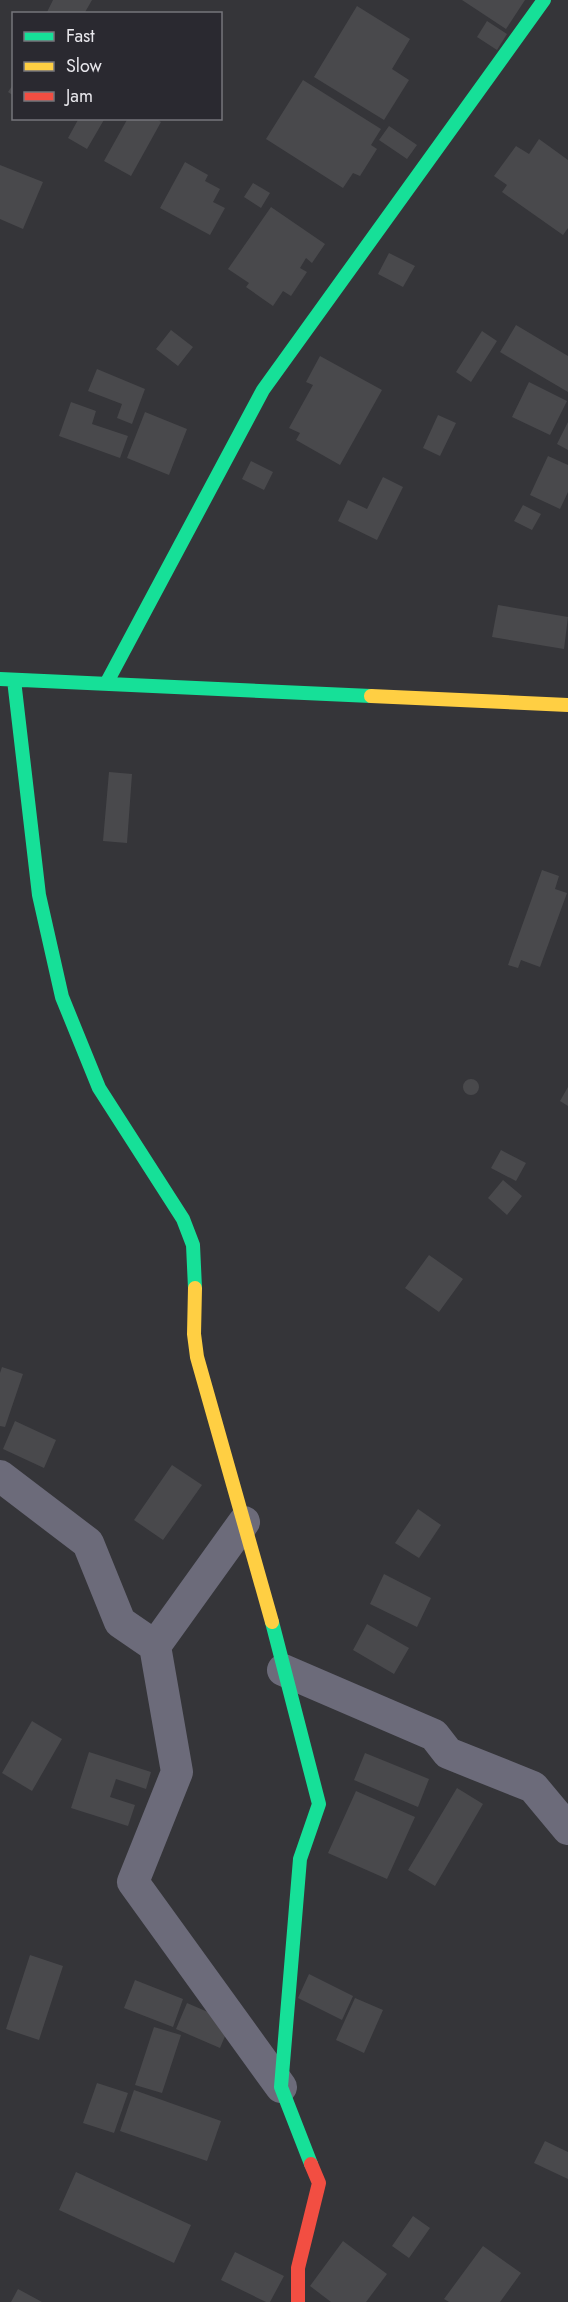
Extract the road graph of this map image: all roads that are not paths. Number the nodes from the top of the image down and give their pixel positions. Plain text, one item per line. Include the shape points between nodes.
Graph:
1 (544, 0) edge
2 (0, 679) edge
3 (14, 680) junction
4 (106, 684) junction
5 (568, 705) edge
6 (0, 1476) edge
7 (244, 1522) junction
8 (155, 1646) junction
9 (284, 1670) junction
10 (568, 1829) edge
11 (281, 2087) junction
12 (298, 2302) edge

1 - 4 street via 263,390
2 - 3 street
3 - 4 street
3 - 7 street via 39,895 62,997 99,1088 183,1219 193,1245 197,1358
4 - 5 street
6 - 8 street via 88,1543 120,1622
7 - 8 street
7 - 9 street
8 - 11 street via 177,1772 133,1881
9 - 10 street via 434,1735 448,1753 533,1787
9 - 11 street via 319,1804 300,1859
11 - 12 street via 319,2183 298,2268

